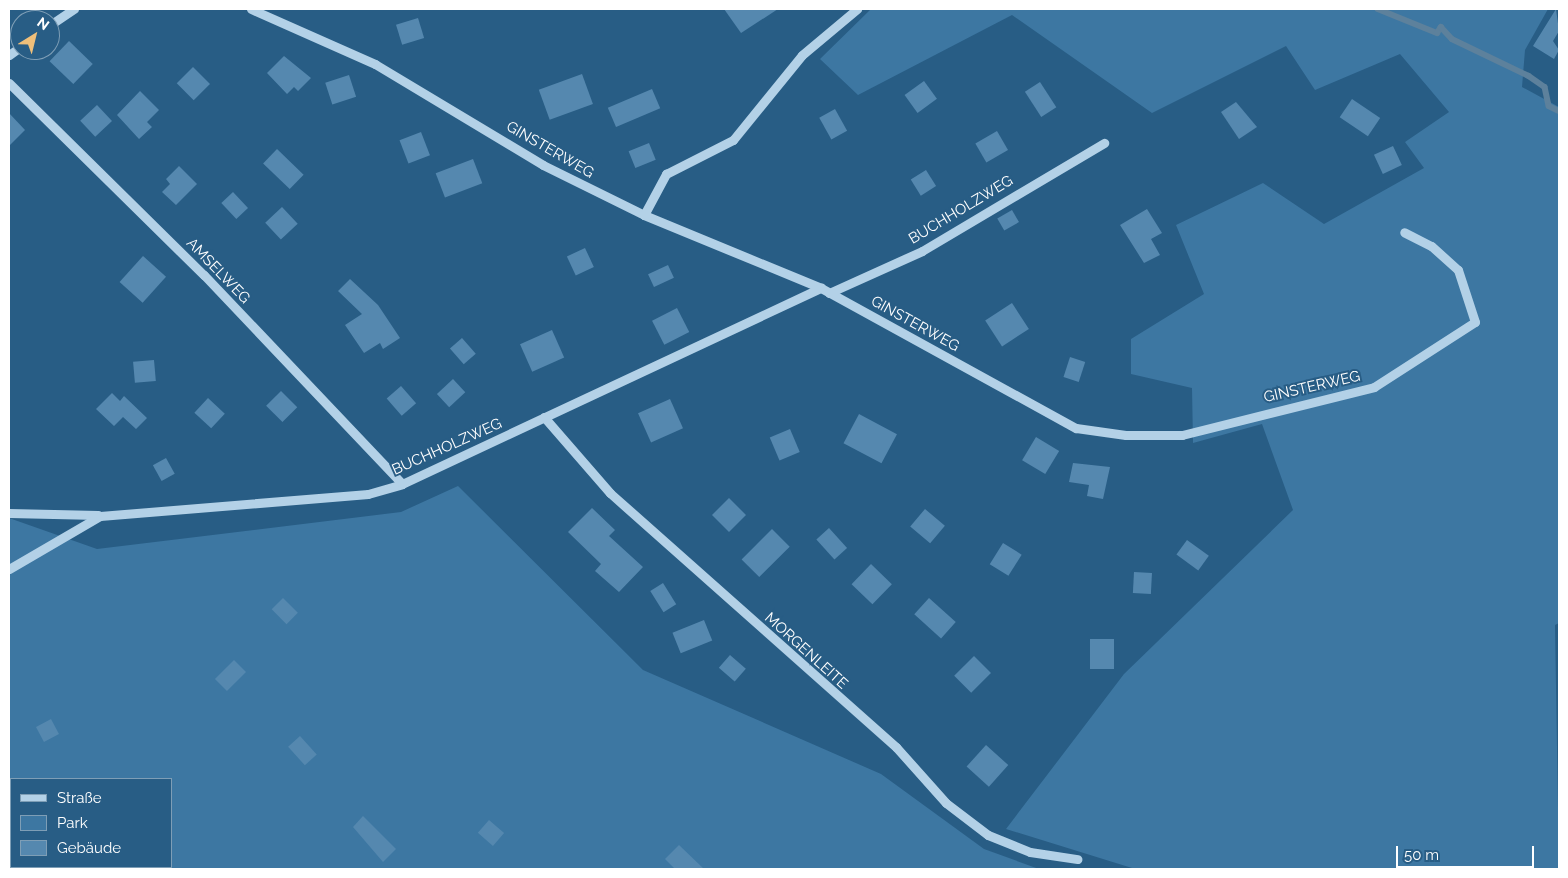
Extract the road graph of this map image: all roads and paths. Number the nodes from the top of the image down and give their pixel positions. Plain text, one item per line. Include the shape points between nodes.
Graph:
1 (74, 9) edge
2 (251, 9) edge
3 (857, 9) edge
4 (60, 19) edge
5 (9, 83) edge
6 (1104, 143) dead end
7 (644, 216) junction
8 (1404, 232) dead end
9 (825, 290) junction
10 (544, 418) junction
11 (402, 484) junction
12 (9, 513) edge
13 (100, 516) junction
14 (9, 570) edge
15 (1077, 859) dead end

1 - 4 street
2 - 7 street, GINSTERWEG via 375,64 543,165
3 - 7 street via 802,55 733,140 666,174
5 - 11 street, AMSELWEG via 204,275
6 - 9 street, BUCHHOLZWEG via 922,251
7 - 9 street, GINSTERWEG
8 - 9 street, GINSTERWEG via 1431,246 1458,270 1475,322 1374,387 1182,435 1126,435 1076,428
9 - 10 street, BUCHHOLZWEG
10 - 11 street, BUCHHOLZWEG
10 - 15 street, MORGENLEITE via 610,492 896,747 968,822 988,835 1030,852
11 - 13 street, BUCHHOLZWEG via 368,494
12 - 13 street
13 - 14 street, BUCHHOLZWEG

